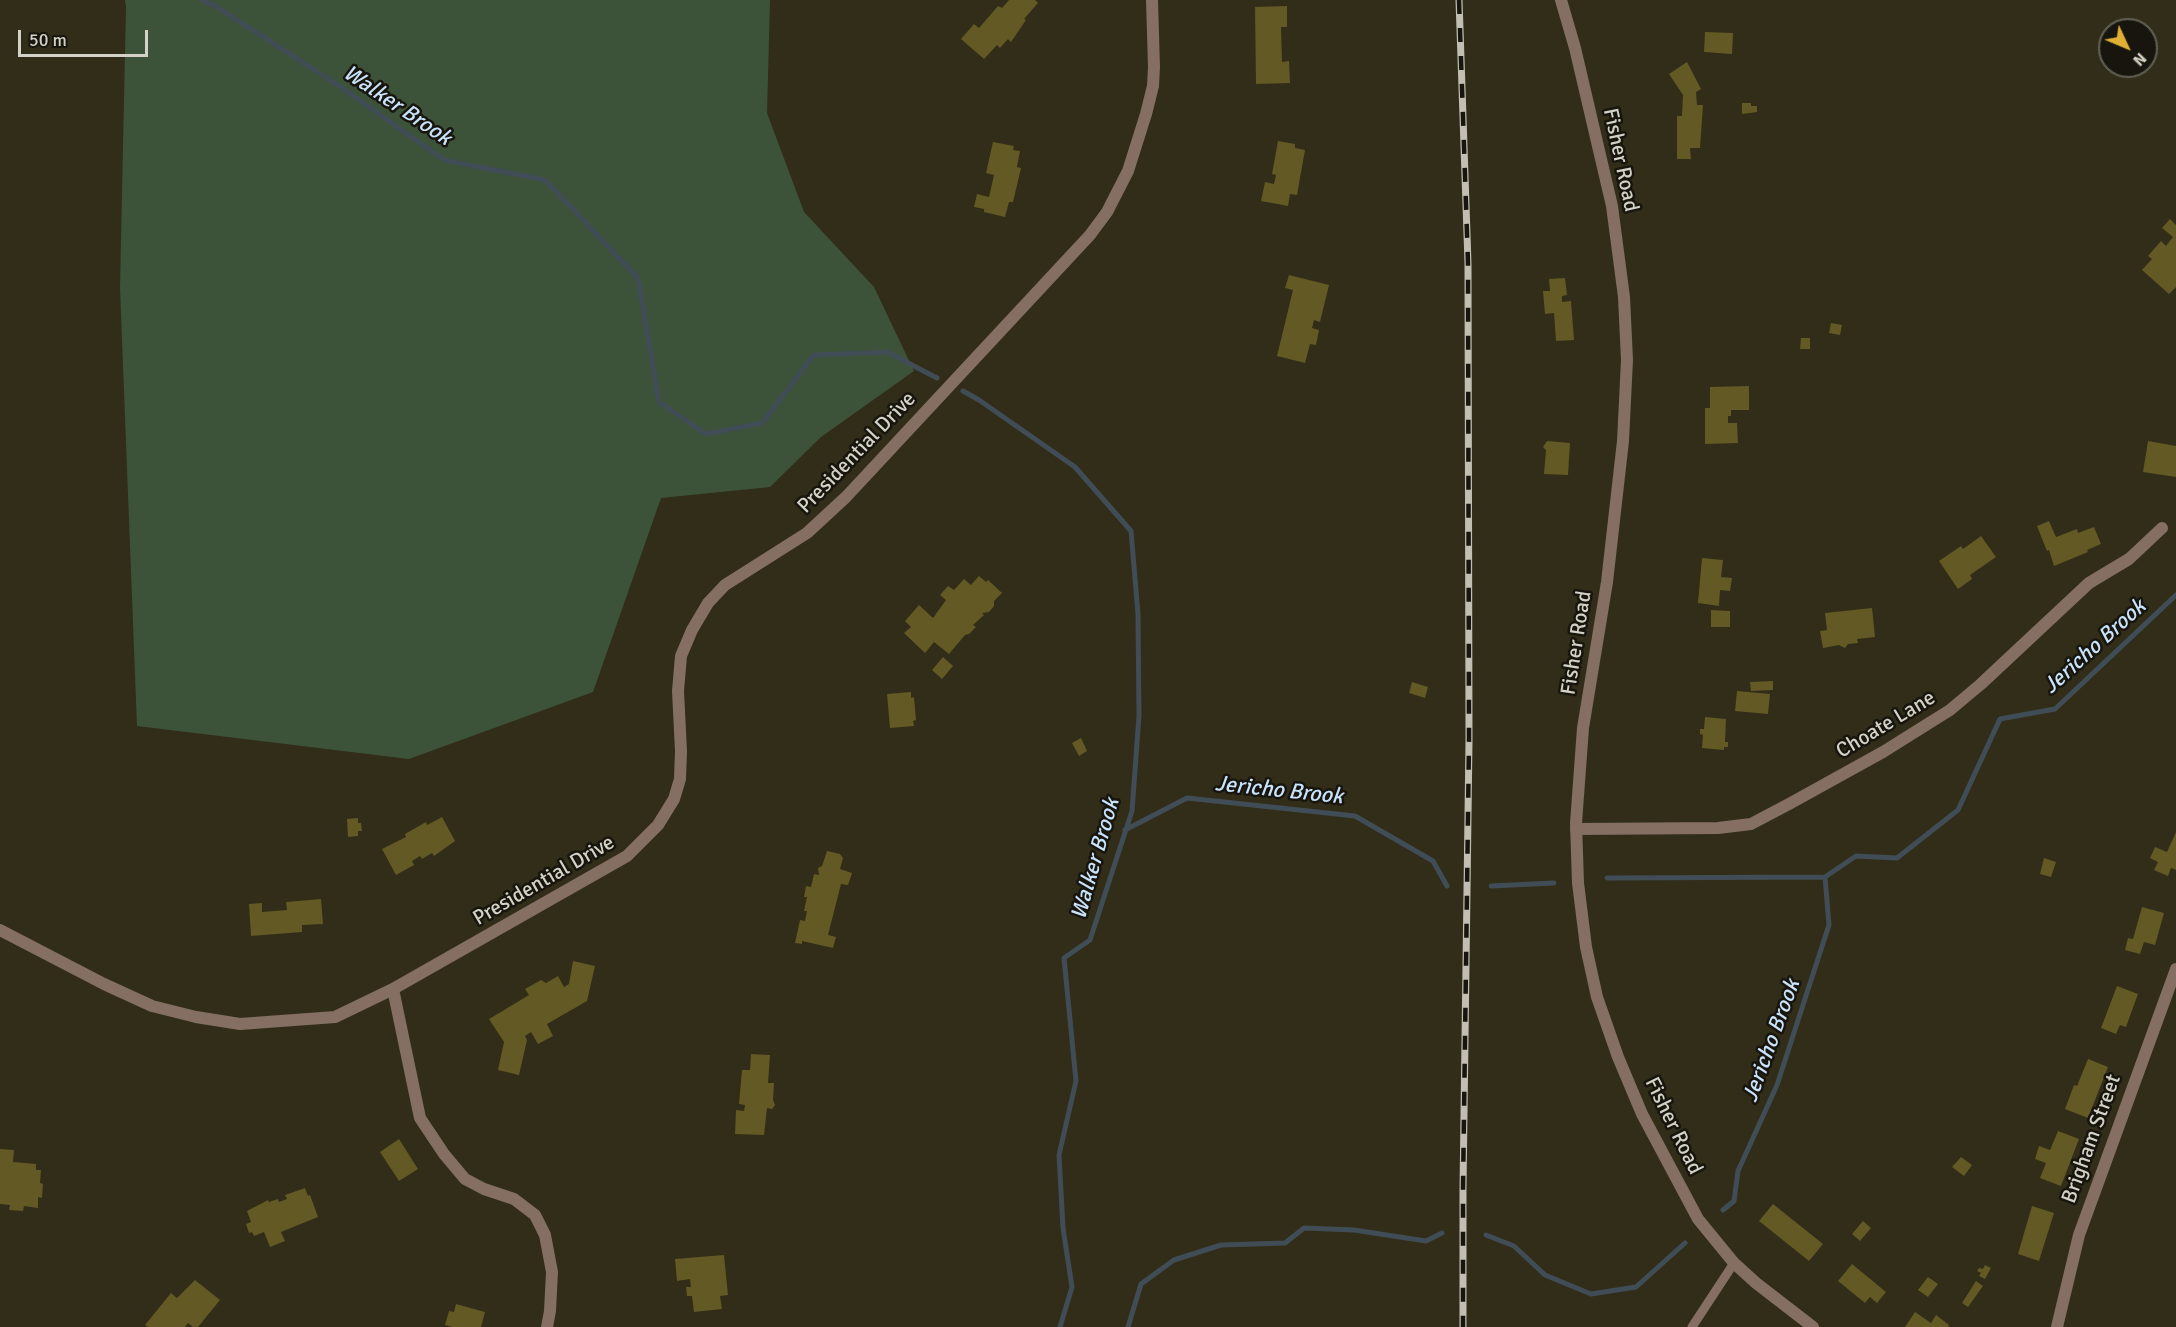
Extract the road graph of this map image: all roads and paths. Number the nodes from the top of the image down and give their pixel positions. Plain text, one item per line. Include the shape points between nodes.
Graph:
1 (1152, 0) edge
2 (1561, 0) edge
3 (2162, 528) dead end
4 (1576, 829) junction
5 (0, 930) edge
6 (2176, 969) edge
7 (393, 989) junction
8 (1734, 1263) junction
9 (547, 1327) edge
10 (1692, 1327) edge
11 (1813, 1327) edge
12 (2057, 1327) edge

1 - 7 street, Presidential Drive via 1153,86 1128,171 1107,213 846,497 807,533 726,585 708,603 681,656 680,779 674,799 658,825 627,856
2 - 4 street, Fisher Road via 1612,206 1624,297 1627,360 1623,441 1583,728
3 - 4 street, Choate Lane via 2128,559 2089,584 1950,710 1883,752 1760,819 1718,828
4 - 8 street, Fisher Road via 1586,947 1597,998 1618,1057 1642,1114 1698,1219
5 - 7 street, Presidential Drive via 152,1006 196,1017 240,1023 335,1017
6 - 12 street, Brigham Street via 2079,1234
7 - 9 street via 420,1118 465,1179 514,1199 535,1215 545,1235 552,1272
8 - 10 lane
8 - 11 street, Fisher Road

